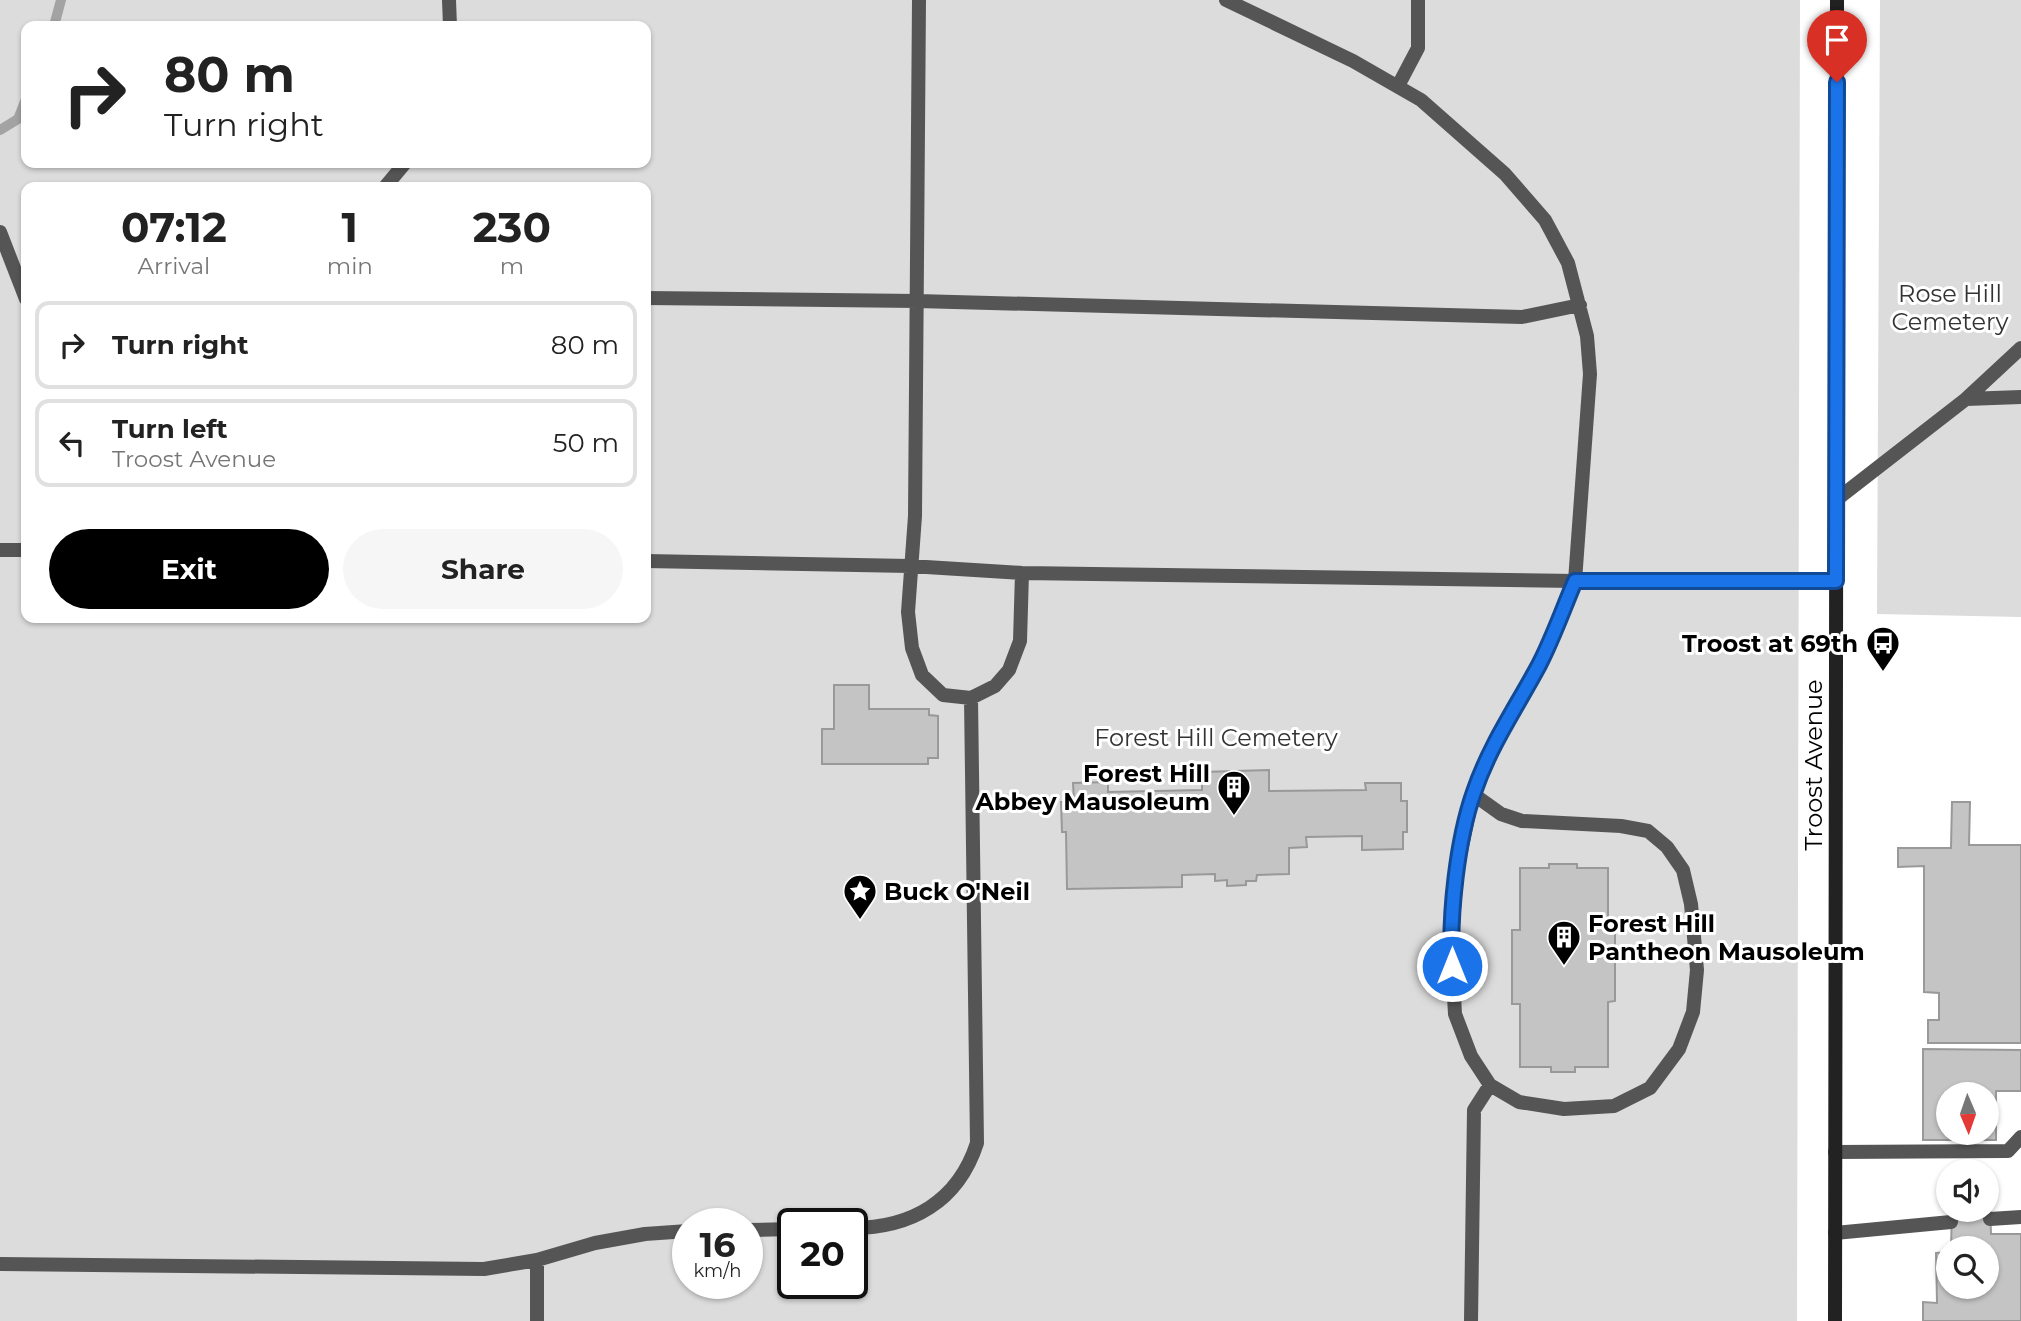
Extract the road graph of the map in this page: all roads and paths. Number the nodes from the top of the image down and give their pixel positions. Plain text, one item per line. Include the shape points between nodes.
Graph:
1 (449, 0) edge
2 (919, 0) edge
3 (1226, 0) edge
4 (1418, 0) edge
5 (1837, 0) edge
6 (450, 21) edge
7 (1398, 86) junction
8 (401, 168) edge
9 (389, 182) edge
10 (0, 232) edge
11 (21, 286) edge
12 (651, 298) edge
13 (917, 301) junction
14 (1580, 305) junction
15 (2021, 348) edge
16 (2021, 397) edge
17 (1966, 399) junction
18 (1836, 500) junction
19 (0, 550) edge
20 (21, 550) edge
21 (651, 561) edge
22 (910, 566) junction
23 (1022, 573) junction
24 (1575, 581) junction
25 (1836, 581) junction
26 (971, 698) junction
27 (1473, 794) junction
28 (1490, 1085) junction
29 (2021, 1137) edge
30 (1835, 1152) junction
31 (2021, 1217) edge
32 (1999, 1218) edge
33 (1951, 1222) dead end
34 (868, 1228) edge
35 (672, 1232) edge
36 (1835, 1233) junction
37 (537, 1260) junction
38 (0, 1264) edge
39 (537, 1321) edge
40 (1471, 1321) edge
41 (1835, 1321) edge

1 - 6 lane
2 - 13 lane
3 - 7 lane
4 - 7 lane via 1418,48
5 - 18 main road, Troost Avenue
7 - 14 lane via 1462,134 1545,220 1568,263
8 - 9 lane
10 - 11 lane
12 - 13 lane
13 - 14 lane via 1522,317
13 - 22 lane via 915,516
14 - 24 lane via 1590,374
15 - 17 lane
16 - 17 lane
17 - 18 lane
18 - 25 main road, Troost Avenue
19 - 20 lane
21 - 22 lane
22 - 23 lane
22 - 26 lane via 908,612 912,648 922,675 943,695
23 - 24 lane
23 - 26 lane via 1020,641 1009,670 995,686
24 - 25 lane
24 - 27 lane via 1540,663 1498,734
25 - 30 main road, Troost Avenue
26 - 34 lane via 977,1143 970,1166 934,1205 910,1219
27 - 28 lane via 1457,877 1451,942 1454,1002 1471,1056
27 - 28 lane via 1501,814 1522,821 1647,831 1667,847 1683,870 1697,970 1693,1012 1679,1049 1650,1088 1614,1106 1564,1110 1519,1102
28 - 40 lane via 1474,1110
29 - 30 lane via 2008,1151
30 - 36 main road, Troost Avenue
31 - 32 lane
33 - 36 lane
35 - 37 lane via 633,1236
36 - 41 main road, Troost Avenue
37 - 38 lane via 484,1269
37 - 39 lane

